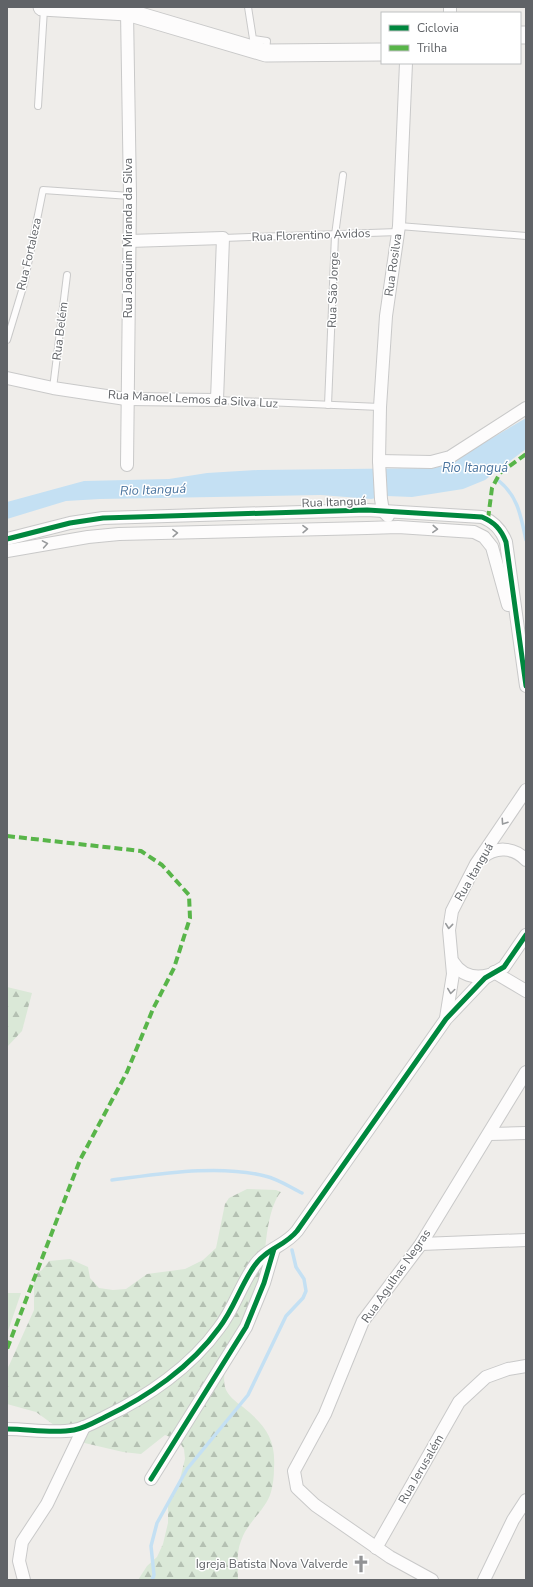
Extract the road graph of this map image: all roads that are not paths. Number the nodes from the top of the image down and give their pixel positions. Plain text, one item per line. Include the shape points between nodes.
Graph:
1 (43, 7) edge
2 (248, 7) edge
3 (126, 12) junction
4 (381, 52) edge
5 (266, 53) junction
6 (406, 64) edge
7 (38, 106) dead end
8 (343, 175) dead end
9 (130, 196) junction
10 (398, 229) junction
11 (335, 235) junction
12 (526, 236) edge
13 (224, 238) junction
14 (129, 241) junction
15 (67, 275) dead end
16 (7, 340) edge
17 (7, 378) edge
18 (52, 388) junction
19 (126, 399) junction
20 (217, 400) junction
21 (328, 405) junction
22 (380, 407) junction
23 (526, 408) edge
24 (379, 464) junction
25 (127, 465) dead end
26 (382, 505) junction
27 (398, 528) junction
28 (7, 539) edge
29 (7, 551) edge
30 (521, 657) junction
31 (526, 686) edge
32 (526, 790) edge
33 (526, 860) edge
34 (476, 864) junction
35 (526, 936) edge
36 (453, 962) junction
37 (491, 973) junction
38 (526, 991) edge
39 (446, 1019) junction
40 (526, 1072) edge
41 (526, 1133) edge
42 (490, 1134) junction
43 (526, 1240) edge
44 (421, 1244) junction
45 (274, 1249) junction
46 (526, 1366) edge
47 (84, 1427) junction
48 (7, 1429) edge
49 (151, 1479) dead end
50 (526, 1500) edge
51 (376, 1548) junction
52 (24, 1580) edge
53 (432, 1580) edge
54 (484, 1580) edge

1 - 3 street
1 - 7 lane
2 - 5 lane via 253,39 267,41
3 - 5 street
3 - 9 street, Rua Joaquim Miranda da Silva
4 - 5 street
6 - 10 street, Rua Rosilva
8 - 11 lane, Rua São Jorge
9 - 14 street, Rua Joaquim Miranda da Silva
9 - 16 lane, Rua Fortaleza via 43,190 24,284
10 - 11 lane, Rua Florentino Avidos
10 - 12 lane, Rua Florentino Avidos
10 - 22 street, Rua Rosilva via 386,316
11 - 13 lane, Rua Florentino Avidos
11 - 21 lane, Rua São Jorge
13 - 14 street
13 - 20 street
14 - 19 street, Rua Joaquim Miranda da Silva
15 - 18 lane, Rua Belém
17 - 18 street, Rua Manoel Lemos da Silva Luz
18 - 19 street, Rua Manoel Lemos da Silva Luz
19 - 20 street, Rua Manoel Lemos da Silva Luz
19 - 25 street, Rua Joaquim Miranda da Silva
20 - 21 lane, Rua Manoel Lemos da Silva Luz
21 - 22 lane, Rua Manoel Lemos da Silva Luz
22 - 24 street, Rua Rosilva
23 - 24 street via 450,457 431,462
24 - 26 street, Rua Rosilva
26 - 27 street
26 - 28 street, Rua Itanguá via 334,511 103,518 70,523
26 - 30 street, Rua Itanguá via 475,516 488,519 499,528 506,542
29 -> 27 street, Rua Itanguá via 106,535
27 -> 30 street, Rua Itanguá via 474,532 489,541
30 - 31 street, Rua Itanguá
32 -> 34 street, Rua Itanguá
33 - 34 street via 514,851 499,850 486,854
34 -> 36 street, Rua Itanguá via 456,902 449,922
35 - 37 street via 507,963
36 - 37 street via 466,974 477,977
36 -> 39 street, Rua Itanguá
37 - 38 street
37 - 39 street
39 - 45 street via 297,1231 284,1244
40 - 42 street, Rua Agulhas Negras
41 - 42 street
42 - 44 street, Rua Agulhas Negras
43 - 44 street
44 - 51 street, Rua Agulhas Negras via 363,1321 325,1414 294,1471 297,1488 315,1505
45 - 47 street via 254,1265 230,1313 198,1353 170,1377 138,1399
45 - 49 street via 264,1283 246,1327
46 - 51 street, Rua Jerusalém via 486,1377 459,1402
47 - 48 street via 65,1431
47 - 52 street via 48,1504 22,1542 20,1561
50 - 54 street via 509,1526
51 - 53 street

